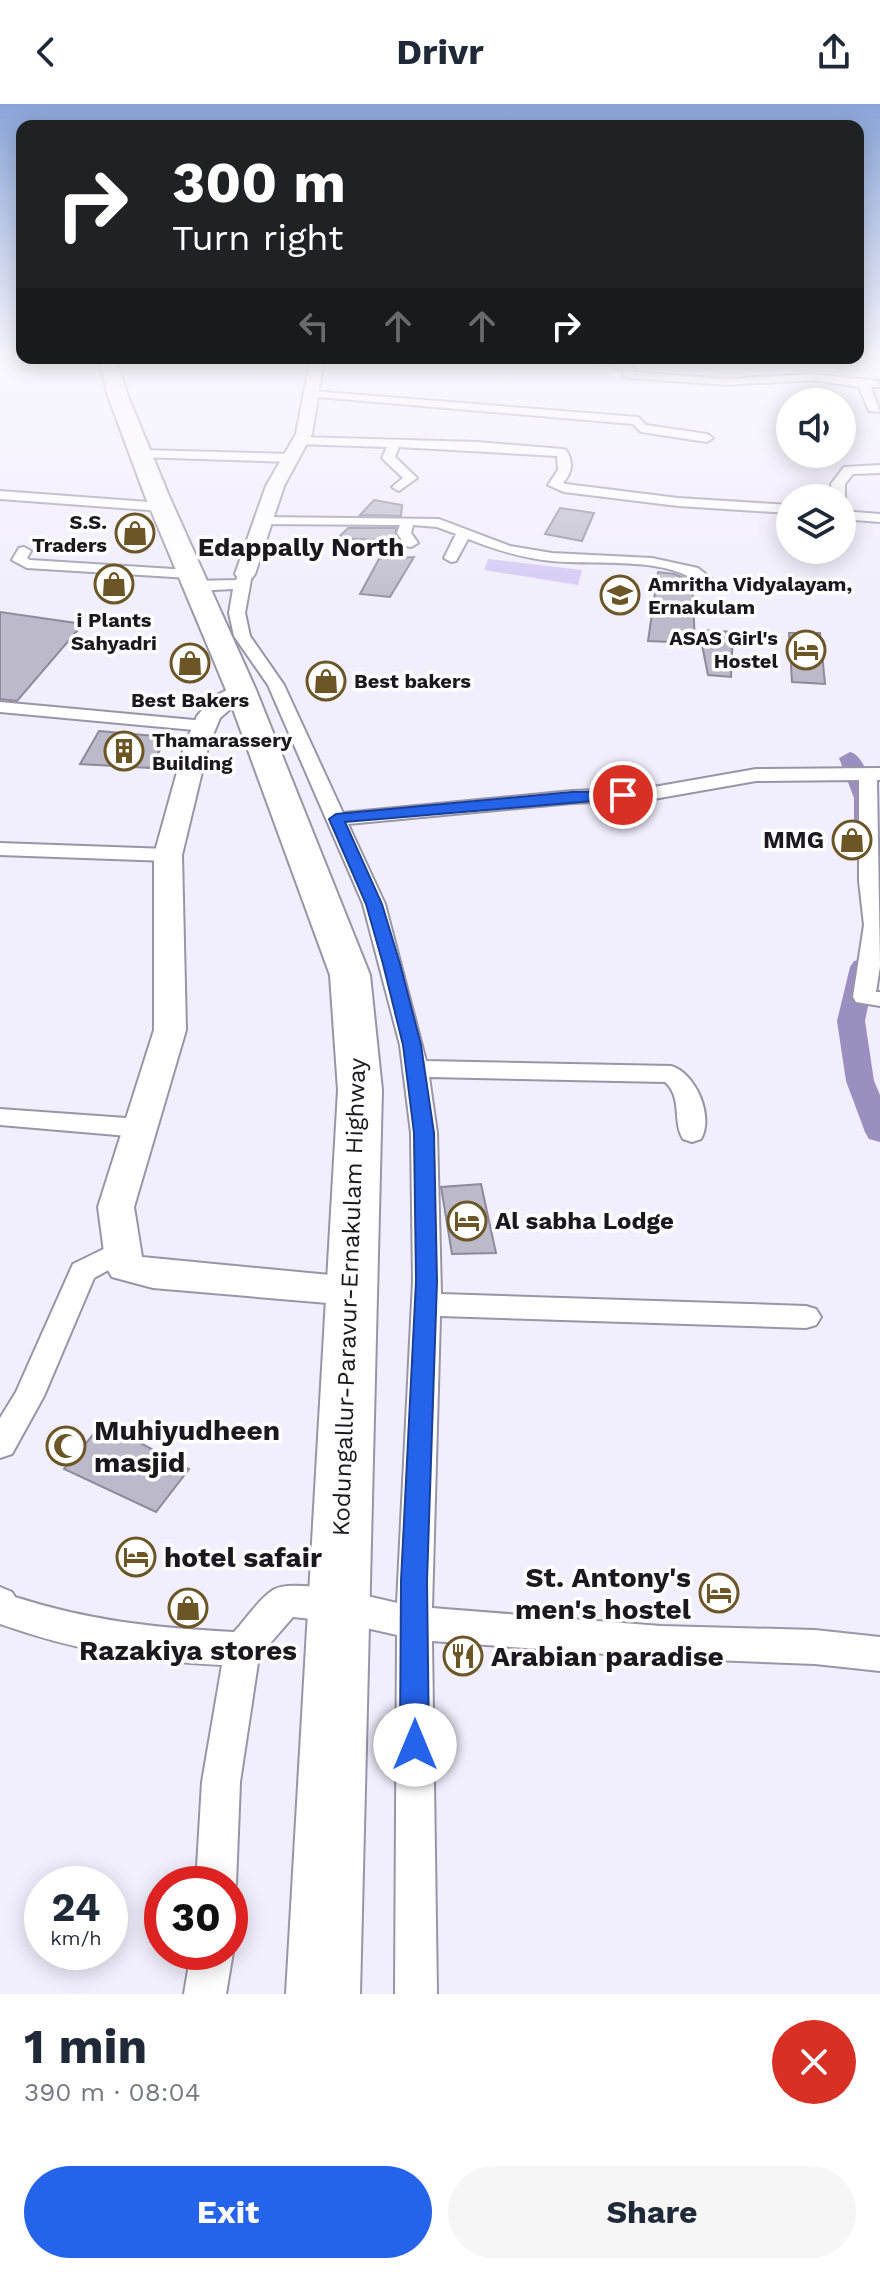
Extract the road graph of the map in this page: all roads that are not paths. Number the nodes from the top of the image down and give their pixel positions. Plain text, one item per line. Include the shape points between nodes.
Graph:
1 (137, 443) edge
2 (299, 443) edge
3 (370, 443) edge
4 (395, 444) junction
5 (141, 454) junction
6 (291, 458) junction
7 (880, 469) edge
8 (838, 484) edge
9 (399, 487) dead end
10 (0, 495) edge
11 (162, 507) junction
12 (776, 508) edge
13 (856, 516) edge
14 (880, 518) edge
15 (263, 521) junction
16 (408, 521) junction
17 (464, 532) junction
18 (411, 543) dead end
19 (24, 551) dead end
20 (451, 558) dead end
21 (244, 579) junction
22 (192, 580) junction
23 (714, 587) dead end
24 (230, 636) junction
25 (241, 690) junction
26 (0, 707) edge
27 (205, 726) junction
28 (864, 775) edge
29 (336, 819) junction
30 (0, 849) edge
31 (168, 855) junction
32 (880, 999) edge
33 (415, 1069) junction
34 (0, 1117) edge
35 (140, 1128) junction
36 (692, 1133) dead end
37 (122, 1250) junction
38 (351, 1291) junction
39 (426, 1305) junction
40 (806, 1317) dead end
41 (1, 1445) edge
42 (0, 1603) edge
43 (340, 1606) junction
44 (414, 1623) junction
45 (242, 1649) junction
46 (880, 1654) edge
47 (217, 1866) edge
48 (209, 1970) edge
49 (205, 1994) edge
50 (323, 1994) edge
51 (416, 1994) edge

1 - 5 highway, Kodungallur-Paravur-Ernakulam Highway
2 - 6 street
3 - 4 street
4 - 9 street via 388,458 411,478
4 - 12 street via 562,453 567,465 555,485 564,488
5 - 6 street
5 - 11 highway, Kodungallur-Paravur-Ernakulam Highway
6 - 15 street
7 - 8 street via 849,470
10 - 11 street
11 - 22 highway, Kodungallur-Paravur-Ernakulam Highway
13 - 14 street
15 - 16 street
15 - 21 street
16 - 17 street via 439,523
16 - 18 street via 404,533
17 - 20 street
17 - 23 street via 507,550 652,562 698,572
19 - 22 street via 19,560 27,564
21 - 22 street
21 - 24 street
22 - 24 highway, Kodungallur-Paravur-Ernakulam Highway
24 - 25 highway, Kodungallur-Paravur-Ernakulam Highway
24 - 29 street via 276,685
25 - 27 street via 221,702
25 - 38 highway, Kodungallur-Paravur-Ernakulam Highway via 350,975 360,1090
26 - 27 street
27 - 31 street
28 - 29 street via 756,775 648,794
28 - 32 street via 875,925 864,997
29 - 33 street via 374,904
30 - 31 street
31 - 35 street via 170,1030
33 - 36 street via 671,1074 687,1093
33 - 39 street via 424,1133
34 - 35 street
35 - 37 street via 116,1207
37 - 38 street via 125,1267 153,1274
37 - 41 street via 83,1271 29,1396
38 - 43 highway, Kodungallur-Paravur-Ernakulam Highway
39 - 40 street
39 - 44 street
42 - 45 street via 3,1609 70,1631 158,1645
43 - 44 street
43 - 45 street via 285,1601
43 - 50 highway, Kodungallur-Paravur-Ernakulam Highway
44 - 46 street
44 - 51 street
45 - 47 street via 221,1782
48 - 49 street

